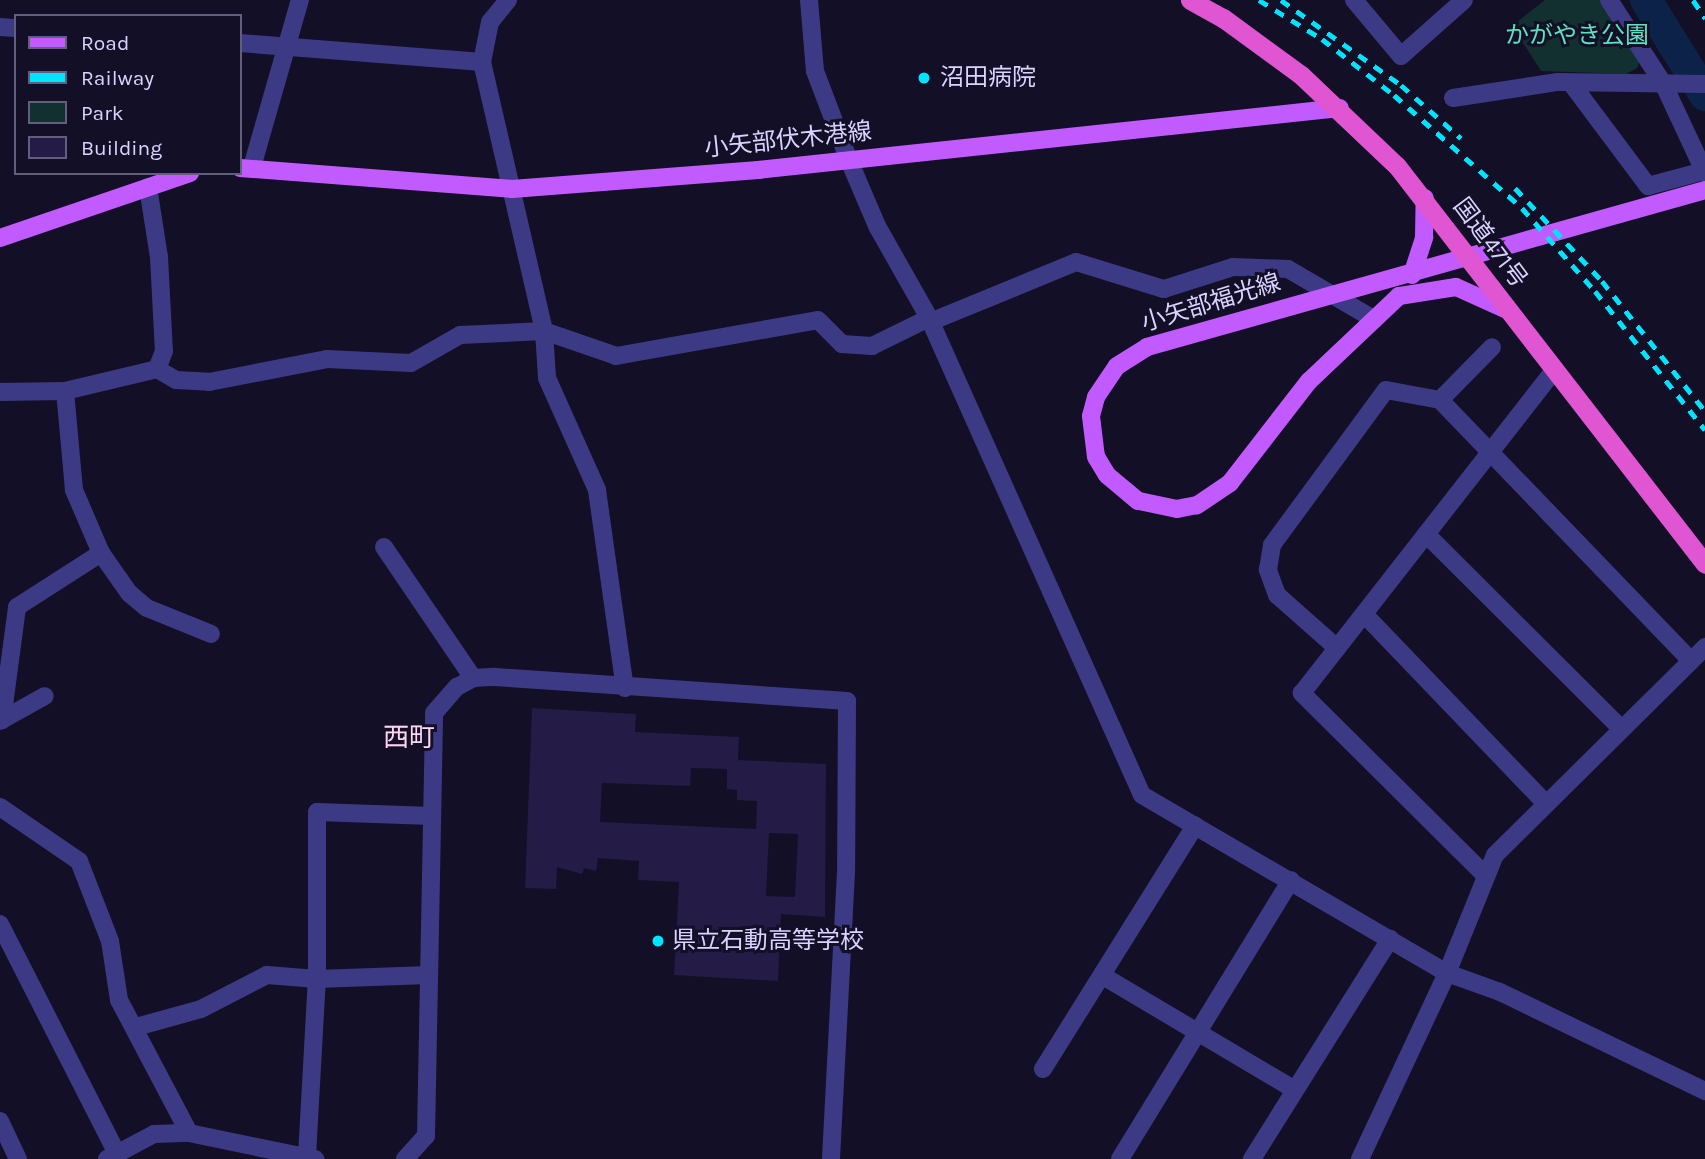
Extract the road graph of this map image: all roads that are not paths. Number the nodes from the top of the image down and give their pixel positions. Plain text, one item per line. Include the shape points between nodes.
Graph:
1 (300, 0) edge
2 (508, 0) edge
3 (809, 0) edge
4 (1190, 0) edge
5 (1354, 0) edge
6 (1464, 0) edge
7 (1609, 0) edge
8 (242, 44) edge
9 (286, 47) junction
10 (482, 62) junction
11 (1572, 83) junction
12 (1663, 83) junction
13 (1705, 84) edge
14 (1453, 98) dead end
15 (1340, 108) junction
16 (848, 158) junction
17 (246, 168) edge
18 (1704, 172) edge
19 (184, 175) edge
20 (148, 187) junction
21 (512, 189) junction
22 (1705, 190) edge
23 (1425, 198) junction
24 (0, 238) edge
25 (1399, 296) junction
26 (1516, 317) junction
27 (1372, 318) junction
28 (930, 320) junction
29 (544, 331) junction
30 (1492, 347) dead end
31 (158, 369) junction
32 (1554, 371) junction
33 (0, 391) edge
34 (65, 391) junction
35 (1440, 400) junction
36 (1490, 450) junction
37 (1426, 534) junction
38 (384, 547) dead end
39 (101, 553) junction
40 (1705, 564) edge
41 (1364, 614) junction
42 (211, 634) dead end
43 (1705, 647) edge
44 (1337, 648) junction
45 (1691, 661) junction
46 (473, 678) junction
47 (625, 688) junction
48 (46, 696) dead end
49 (1, 721) edge
50 (1622, 729) junction
51 (1546, 804) junction
52 (0, 807) edge
53 (432, 816) junction
54 (1195, 826) junction
55 (1486, 876) junction
56 (1291, 880) junction
57 (0, 923) edge
58 (1390, 939) junction
59 (1447, 973) junction
60 (429, 975) junction
61 (1103, 976) junction
62 (317, 979) junction
63 (136, 1027) junction
64 (1198, 1033) junction
65 (1043, 1069) dead end
66 (1293, 1089) junction
67 (1705, 1091) edge
68 (0, 1121) edge
69 (189, 1133) junction
70 (112, 1156) edge
71 (311, 1157) edge
72 (18, 1159) edge
73 (405, 1159) edge
74 (831, 1159) edge
75 (1120, 1159) edge
76 (1252, 1159) edge
77 (1360, 1159) edge

1 - 9 street
2 - 10 street via 490,22
3 - 16 street via 815,71
4 - 15 highway, 国道471号 via 1262,45
5 - 6 street via 1401,56
7 - 12 street
8 - 9 street
9 - 10 street
9 - 17 street
10 - 21 street
11 - 12 street
11 - 14 street
11 - 18 street via 1648,186
12 - 13 street
12 - 18 street
15 - 16 main road, 小矢部伏木港線
15 - 23 highway, 国道471号
16 - 21 main road, 小矢部伏木港線
16 - 28 street via 877,226
17 - 21 main road, 小矢部伏木港線 via 372,182
19 - 20 main road
20 - 24 main road
20 - 31 street via 159,257 164,351
21 - 29 street
22 - 27 main road, 小矢部福光線 via 1147,347 1118,366 1096,397 1091,416 1096,457 1121,489 1157,508 1197,505 1213,497 1247,466 1325,364
23 - 25 main road, 小矢部福光線 via 1427,218 1419,257
23 - 26 highway, 国道471号
25 - 26 main road, 小矢部福光線 via 1456,287 1494,302
25 - 27 main road, 小矢部福光線
26 - 32 highway, 国道471号
27 - 28 street via 1288,269 1233,267 1164,289 1076,262
28 - 29 street via 872,346 842,344 818,320 616,356
28 - 54 street via 1142,795
29 - 31 street via 460,335 411,363 327,359 209,382 176,380
29 - 47 street via 547,378 597,490
30 - 35 street
31 - 34 street
32 - 36 street
32 - 40 highway, 国道471号
33 - 34 street
34 - 39 street via 74,491
35 - 36 street
35 - 44 street via 1386,390 1272,545 1268,570 1277,596
36 - 37 street
36 - 45 street
37 - 41 street
37 - 50 street
38 - 46 street
39 - 42 street via 129,593 147,608
39 - 49 street via 17,607
41 - 44 street
41 - 51 street
43 - 45 street
44 - 55 street via 1301,693
45 - 50 street
46 - 47 street
46 - 53 street via 457,687 434,713
47 - 74 street via 847,701 846,872
48 - 49 street
50 - 51 street
51 - 55 street via 1495,855
52 - 63 street via 79,861 110,941 119,1000
53 - 60 street
53 - 62 street via 317,812
54 - 56 street
54 - 61 street
55 - 59 street
56 - 58 street
56 - 64 street
57 - 70 street
58 - 59 street
58 - 66 street
59 - 67 street via 1500,992
59 - 77 street
60 - 62 street
60 - 73 street via 426,1136
61 - 64 street
61 - 65 street
62 - 63 street via 267,975 201,1009
62 - 71 street
63 - 69 street
64 - 66 street
64 - 75 street
66 - 76 street
68 - 72 street
69 - 70 street via 154,1135
69 - 71 street

